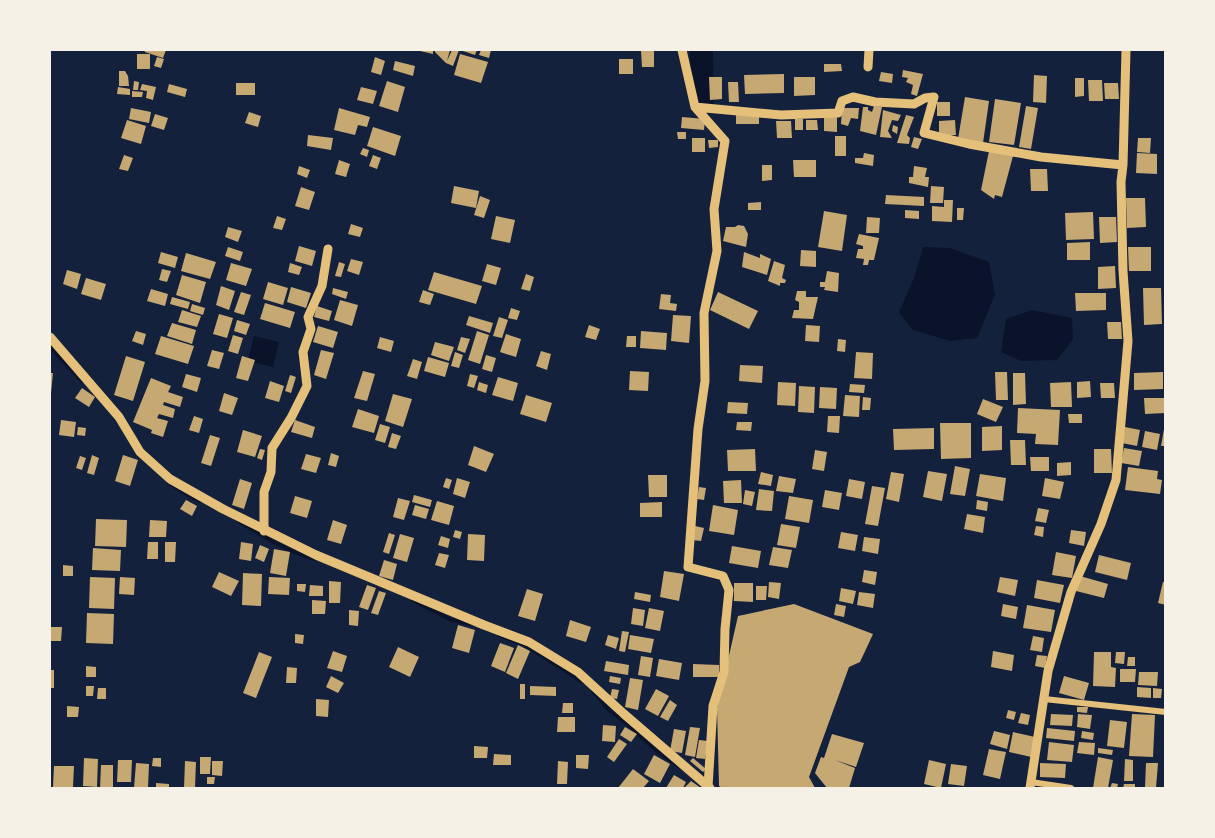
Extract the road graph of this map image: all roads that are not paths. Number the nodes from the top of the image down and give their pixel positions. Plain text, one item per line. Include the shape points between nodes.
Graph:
1 (682, 50) edge
2 (869, 50) edge
3 (1126, 50) edge
4 (867, 67) dead end
5 (695, 107) junction
6 (1123, 165) junction
7 (328, 249) dead end
8 (50, 337) edge
9 (264, 531) junction
10 (1044, 699) junction
11 (1166, 712) edge
12 (1030, 785) edge
13 (709, 788) edge
14 (1071, 789) edge

1 - 5 street
2 - 4 street
3 - 6 street
5 - 6 street via 781,115 838,113 842,101 853,98 914,104 934,97 924,133 1041,157
5 - 13 street via 725,141 714,209 717,251 704,314 705,381 688,567 723,576 729,590 724,672 713,706
6 - 10 street via 1123,271 1128,341 1116,480 1071,592
7 - 9 street via 322,286 308,317 311,328 303,352 307,386 272,448 271,472 264,492
8 - 9 street via 120,417 140,452 162,472
9 - 13 street via 529,642 578,672
10 - 11 street
10 - 12 street
12 - 14 street

